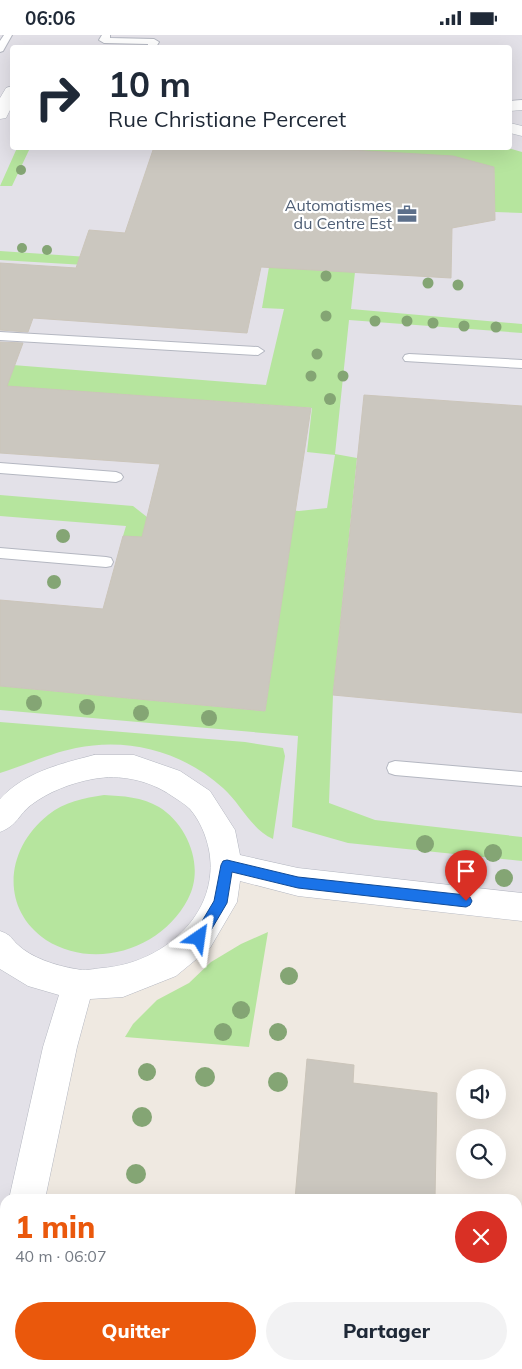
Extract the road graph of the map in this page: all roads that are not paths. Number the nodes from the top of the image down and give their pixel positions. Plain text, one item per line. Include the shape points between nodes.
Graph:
1 (8, 35) edge
2 (106, 35) edge
3 (153, 45) edge
4 (0, 49) edge
5 (10, 95) edge
6 (0, 114) edge
7 (0, 336) edge
8 (258, 351) dead end
9 (408, 358) dead end
10 (522, 364) edge
11 (0, 468) edge
12 (116, 477) dead end
13 (0, 553) edge
14 (106, 562) dead end
15 (396, 768) dead end
16 (522, 779) edge
17 (0, 819) edge
18 (227, 865) junction
19 (522, 907) edge
20 (0, 946) edge
21 (78, 985) junction
22 (28, 1194) edge

1 - 4 lane
2 - 3 lane via 104,40 154,42
5 - 6 street
7 - 8 lane
9 - 10 lane
11 - 12 lane
13 - 14 lane
15 - 16 lane
17 - 18 street via 20,797 55,777 94,767 134,767 170,779 200,800 220,830
18 - 19 street via 298,882
18 - 21 street via 221,903 199,938 165,965 123,982
20 - 21 street via 6,955 38,975
21 - 22 street via 60,1047

